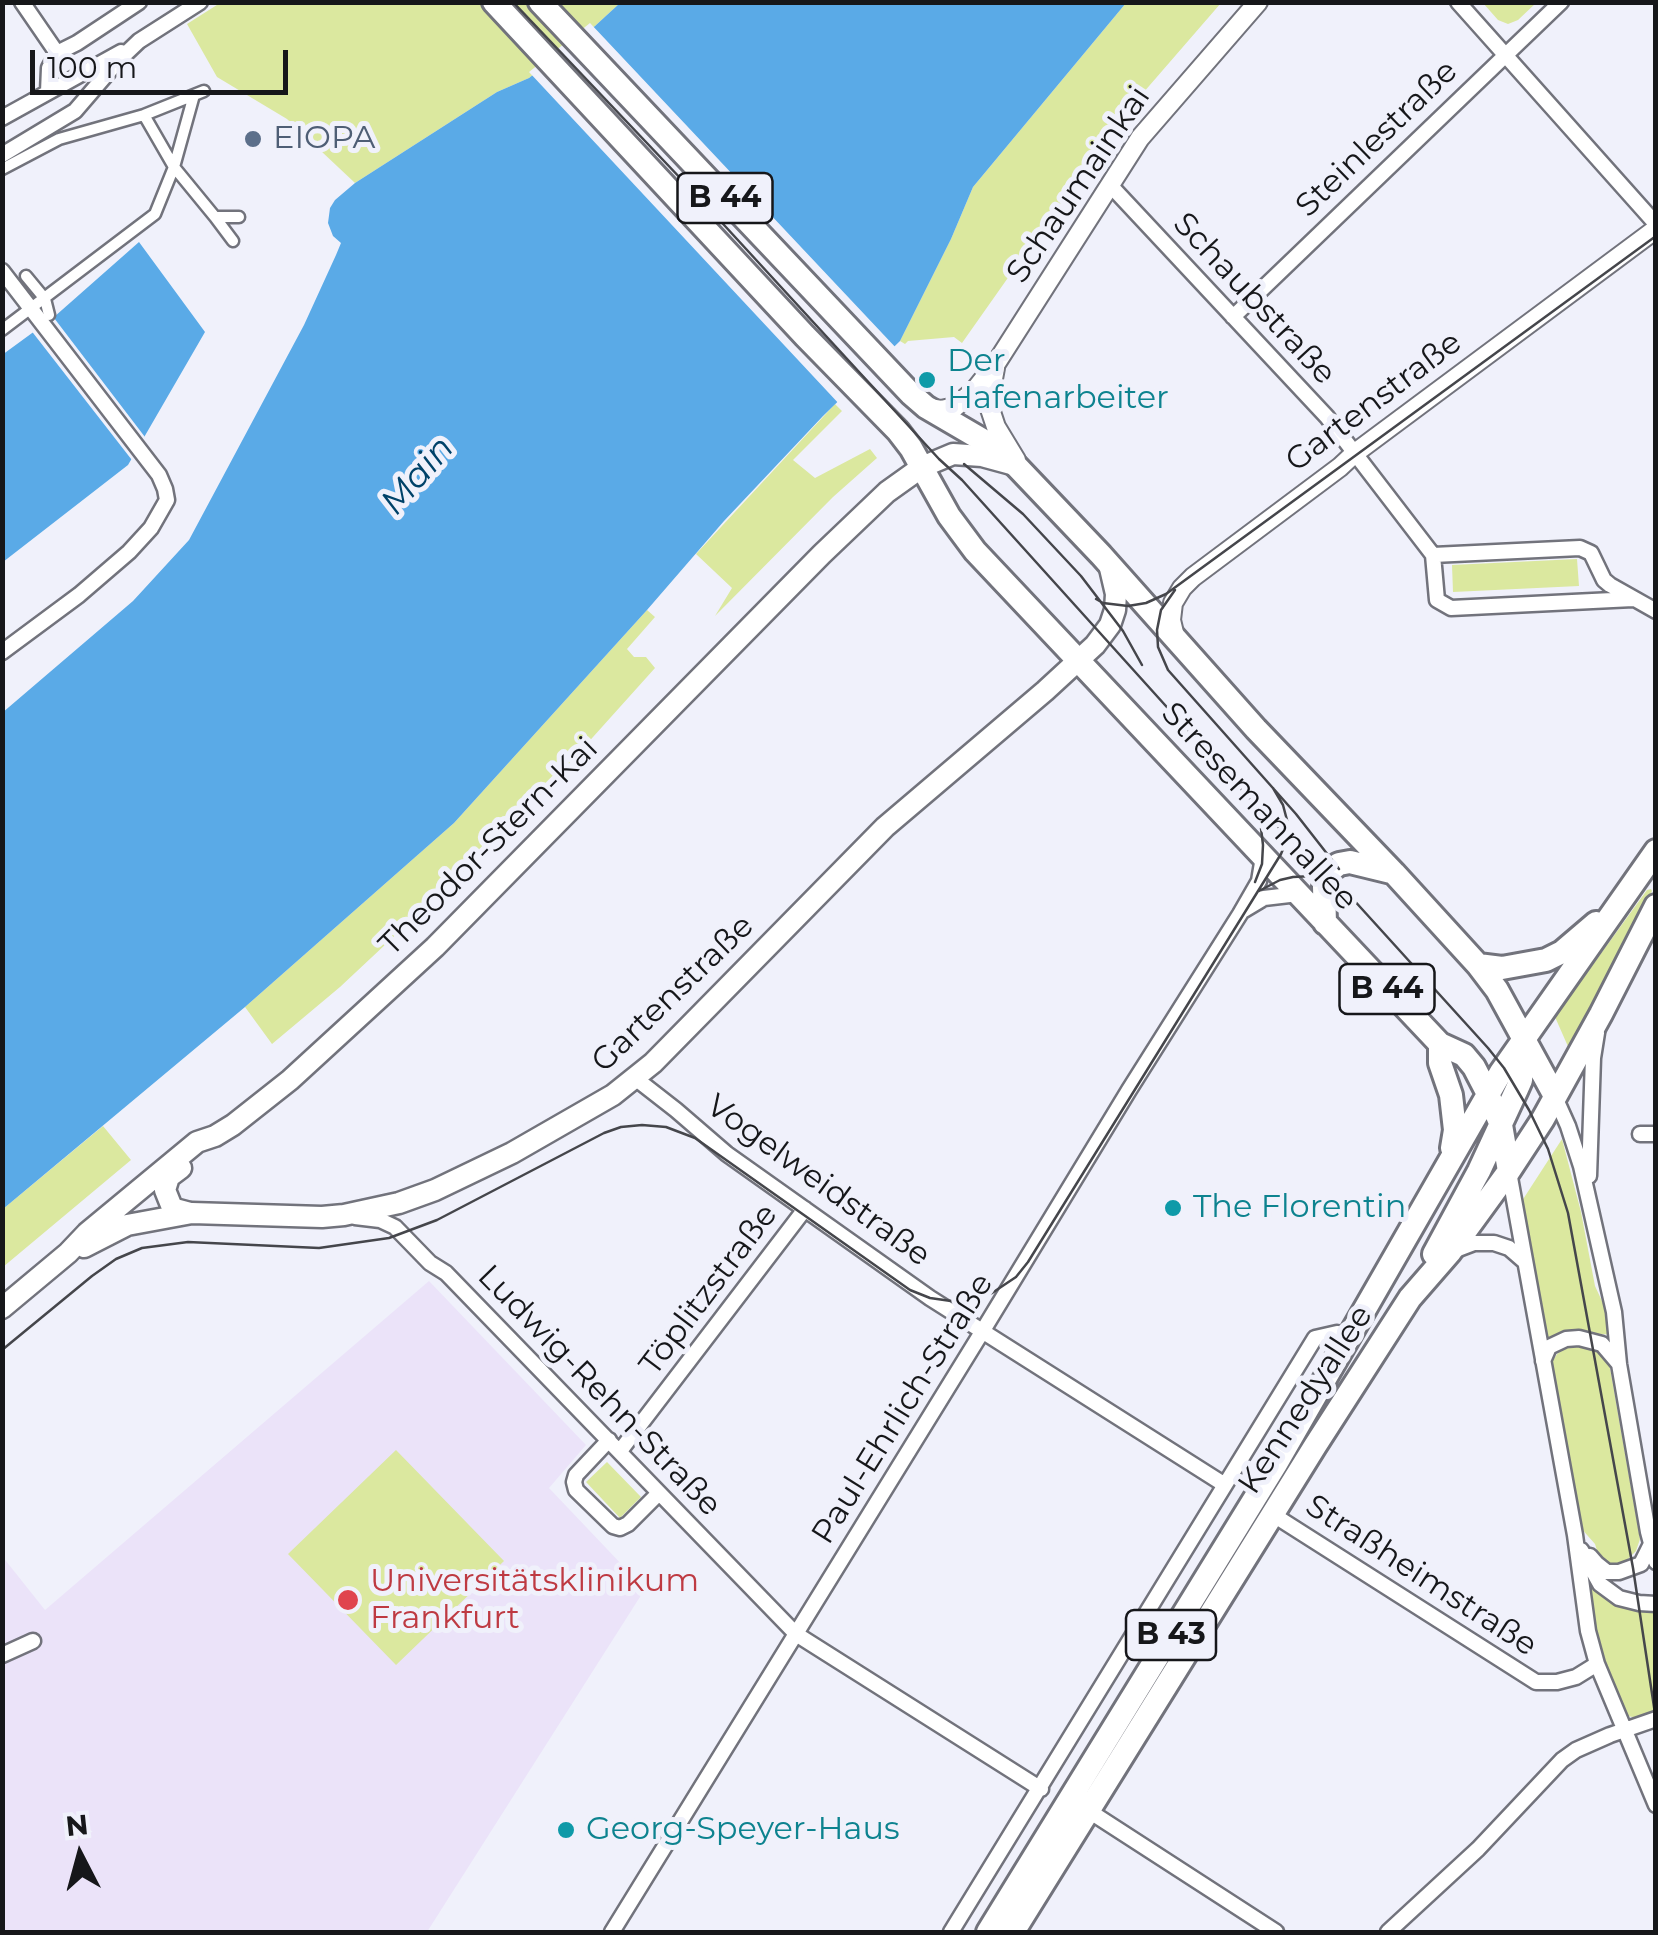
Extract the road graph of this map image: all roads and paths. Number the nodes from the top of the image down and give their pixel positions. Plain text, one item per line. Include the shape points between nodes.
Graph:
1 (22, 2) edge
2 (139, 2) edge
3 (200, 2) edge
4 (494, 2) edge
5 (540, 2) edge
6 (1258, 2) edge
7 (1458, 2) edge
8 (1561, 2) edge
9 (139, 42) junction
10 (57, 53) junction
11 (1504, 56) junction
12 (48, 92) junction
13 (144, 114) junction
14 (2, 118) edge
15 (2, 155) edge
16 (174, 167) junction
17 (2, 170) edge
18 (1111, 186) junction
19 (239, 216) dead end
20 (215, 217) junction
21 (1656, 227) edge
22 (233, 241) dead end
23 (2, 272) edge
24 (26, 276) dead end
25 (45, 299) junction
26 (40, 315) junction
27 (1233, 317) junction
28 (2, 330) edge
29 (997, 362) junction
30 (919, 400) junction
31 (990, 406) joint
32 (1355, 453) junction
33 (922, 467) junction
34 (1020, 469) junction
35 (1433, 555) junction
36 (1110, 564) junction
37 (1634, 599) junction
38 (1656, 612) edge
39 (1181, 646) junction
40 (2, 652) edge
41 (1078, 661) junction
42 (1656, 851) edge
43 (1263, 856) junction
44 (1394, 873) junction
45 (1298, 894) junction
46 (1617, 908) junction
47 (1654, 912) edge
48 (1240, 914) junction
49 (1325, 923) junction
50 (1478, 966) junction
51 (1601, 1014) junction
52 (1524, 1038) junction
53 (1440, 1044) junction
54 (635, 1078) junction
55 (1488, 1094) junction
56 (1555, 1096) junction
57 (1501, 1125) junction
58 (215, 1136) junction
59 (1450, 1161) junction
60 (1509, 1172) junction
61 (1588, 1192) junction
62 (805, 1209) junction
63 (192, 1213) junction
64 (344, 1215) junction
65 (1450, 1252) junction
66 (68, 1253) junction
67 (1525, 1262) junction
68 (1410, 1298) junction
69 (2, 1308) edge
70 (982, 1332) junction
71 (1350, 1336) junction
72 (1543, 1361) junction
73 (1619, 1364) junction
74 (614, 1445) junction
75 (1225, 1486) junction
76 (659, 1492) junction
77 (1272, 1514) junction
78 (1575, 1535) junction
79 (1651, 1544) junction
80 (1656, 1562) edge
81 (1656, 1604) edge
82 (796, 1634) junction
83 (33, 1641) dead end
84 (2, 1655) edge
85 (1597, 1664) junction
86 (1656, 1719) edge
87 (1622, 1730) junction
88 (1041, 1789) junction
89 (1656, 1805) edge
90 (1088, 1810) junction
91 (612, 1932) edge
92 (951, 1932) edge
93 (988, 1932) edge
94 (1013, 1932) edge
95 (1276, 1932) edge
96 (1388, 1932) edge

1 - 10 street
2 - 10 street
3 - 9 street
4 - 33 main road, Stresemannallee / B 44 via 886,418
5 - 30 main road, B 44
6 - 18 street, Schaumainkai via 1140,138
7 - 11 street
8 - 11 street, Steinlestraße
9 - 12 street
9 - 15 street via 76,111
10 - 12 street
11 - 21 street
11 - 27 street, Steinlestraße
12 - 14 street
13 - 16 street
13 - 16 street via 199,93
13 - 17 street via 60,139
16 - 20 street
16 - 25 street via 155,214
18 - 27 street, Schaubstraße
18 - 29 street, Schaumainkai
19 - 20 street
20 - 22 street
21 - 32 street, Gartenstraße
23 - 26 street
24 - 25 street
25 - 26 street
26 - 28 street
26 - 40 street via 159,475 167,500 151,528 105,574
27 - 32 street, Schaubstraße
29 - 30 street, Schaumainkai via 959,405 942,410
29 - 31 street, Schaumainkai
30 - 34 main road, Stresemannallee / B 44 via 997,447
31 - 34 street, Stresemannallee
32 - 35 street, Schaubstraße
32 - 39 street, Gartenstraße via 1182,588 1170,620
33 - 34 main road, Theodor-Stern-Kai via 962,454
33 - 41 main road, Stresemannallee / B 44 via 963,536
33 - 58 main road, Theodor-Stern-Kai via 822,554 435,947 290,1080
34 - 36 main road, Stresemannallee / B 44
35 - 37 street via 1580,548 1591,552 1604,580
35 - 37 street via 1437,600 1450,608
36 - 39 main road, Stresemannallee / B 44
36 - 41 main road, Gartenstraße via 1112,620
37 - 38 street
39 - 44 main road, Stresemannallee / B 44
41 - 43 main road, Stresemannallee / B 44
41 - 54 main road, Gartenstraße via 884,827
42 - 46 main road, Kennedyallee / B 43
43 - 45 main road, Stresemannallee / B 44
43 - 48 street, Paul-Ehrlich-Straße
44 - 49 main road via 1350,862 1335,866 1325,880
44 - 50 main road, Stresemannallee / B 44
45 - 48 street via 1264,898
45 - 49 main road, Stresemannallee / B 44
46 - 50 main road via 1546,960
46 - 52 main road, Kennedyallee / B 43
47 - 51 main road, Kennedyallee / B 43
48 - 70 street, Paul-Ehrlich-Straße
49 - 53 main road, Stresemannallee / B 44
50 - 52 main road, Stresemannallee / B 44
51 - 56 main road, Kennedyallee / B 43
51 - 61 street, Stresemannallee
52 - 55 main road, Kennedyallee / B 43
52 - 56 main road, Stresemannallee / B 44
52 - 57 main road, B 43 via 1521,1080
53 - 55 main road, Stresemannallee / B 44 via 1464,1055
53 - 59 main road via 1455,1130
54 - 62 street, Vogelweidstraße
54 - 64 main road, Gartenstraße via 466,1175 399,1203
55 - 57 main road, Stresemannallee / B 44
55 - 59 main road, Kennedyallee / B 43
56 - 60 main road, Kennedyallee / B 43
56 - 61 street, Stresemannallee
57 - 60 main road, Stresemannallee / B 44
57 - 68 main road, B 43
58 - 63 main road via 167,1182 171,1205
58 - 66 main road, Theodor-Stern-Kai via 197,1142
59 - 71 main road, Kennedyallee / B 43
60 - 65 main road, Kennedyallee / B 43
60 - 67 street, Stresemannallee
61 - 73 street, Stresemannallee
62 - 70 street, Vogelweidstraße
62 - 74 street, Töplitzstraße
63 - 64 main road, Gartenstraße
63 - 66 main road, Gartenstraße via 127,1225
64 - 74 street, Ludwig-Rehn-Straße via 380,1220 403,1234
65 - 67 street via 1487,1242
65 - 68 main road, Kennedyallee / B 43
66 - 69 main road, Theodor-Stern-Kai
67 - 72 street, Stresemannallee
68 - 77 main road, Kennedyallee / B 43
70 - 75 street, Vogelweidstraße
70 - 82 street, Paul-Ehrlich-Straße
71 - 75 street, Kennedyallee via 1315,1338
71 - 93 main road, Kennedyallee / B 43
72 - 73 street via 1550,1347 1579,1338 1602,1344
72 - 78 street, Stresemannallee
73 - 79 street, Stresemannallee
74 - 76 street, Ludwig-Rehn-Straße
74 - 76 street, Töplitzstraße via 576,1475 576,1490 620,1528
75 - 88 street, Kennedyallee
76 - 82 street, Ludwig-Rehn-Straße
77 - 85 street, Straßheimstraße via 1536,1682 1576,1677
77 - 90 main road, Kennedyallee / B 43
78 - 79 street via 1607,1572 1641,1564
78 - 81 street, Stresemannallee via 1600,1584 1619,1598
78 - 85 street, Stresemannallee
79 - 80 street, Stresemannallee
82 - 88 street, Ludwig-Rehn-Straße
82 - 91 street, Paul-Ehrlich-Straße
83 - 84 street
85 - 87 street, Stresemannallee
86 - 87 street
87 - 89 street, Stresemannallee
87 - 96 street via 1562,1760
88 - 92 street, Kennedyallee
90 - 94 main road, Kennedyallee / B 43
90 - 95 street

